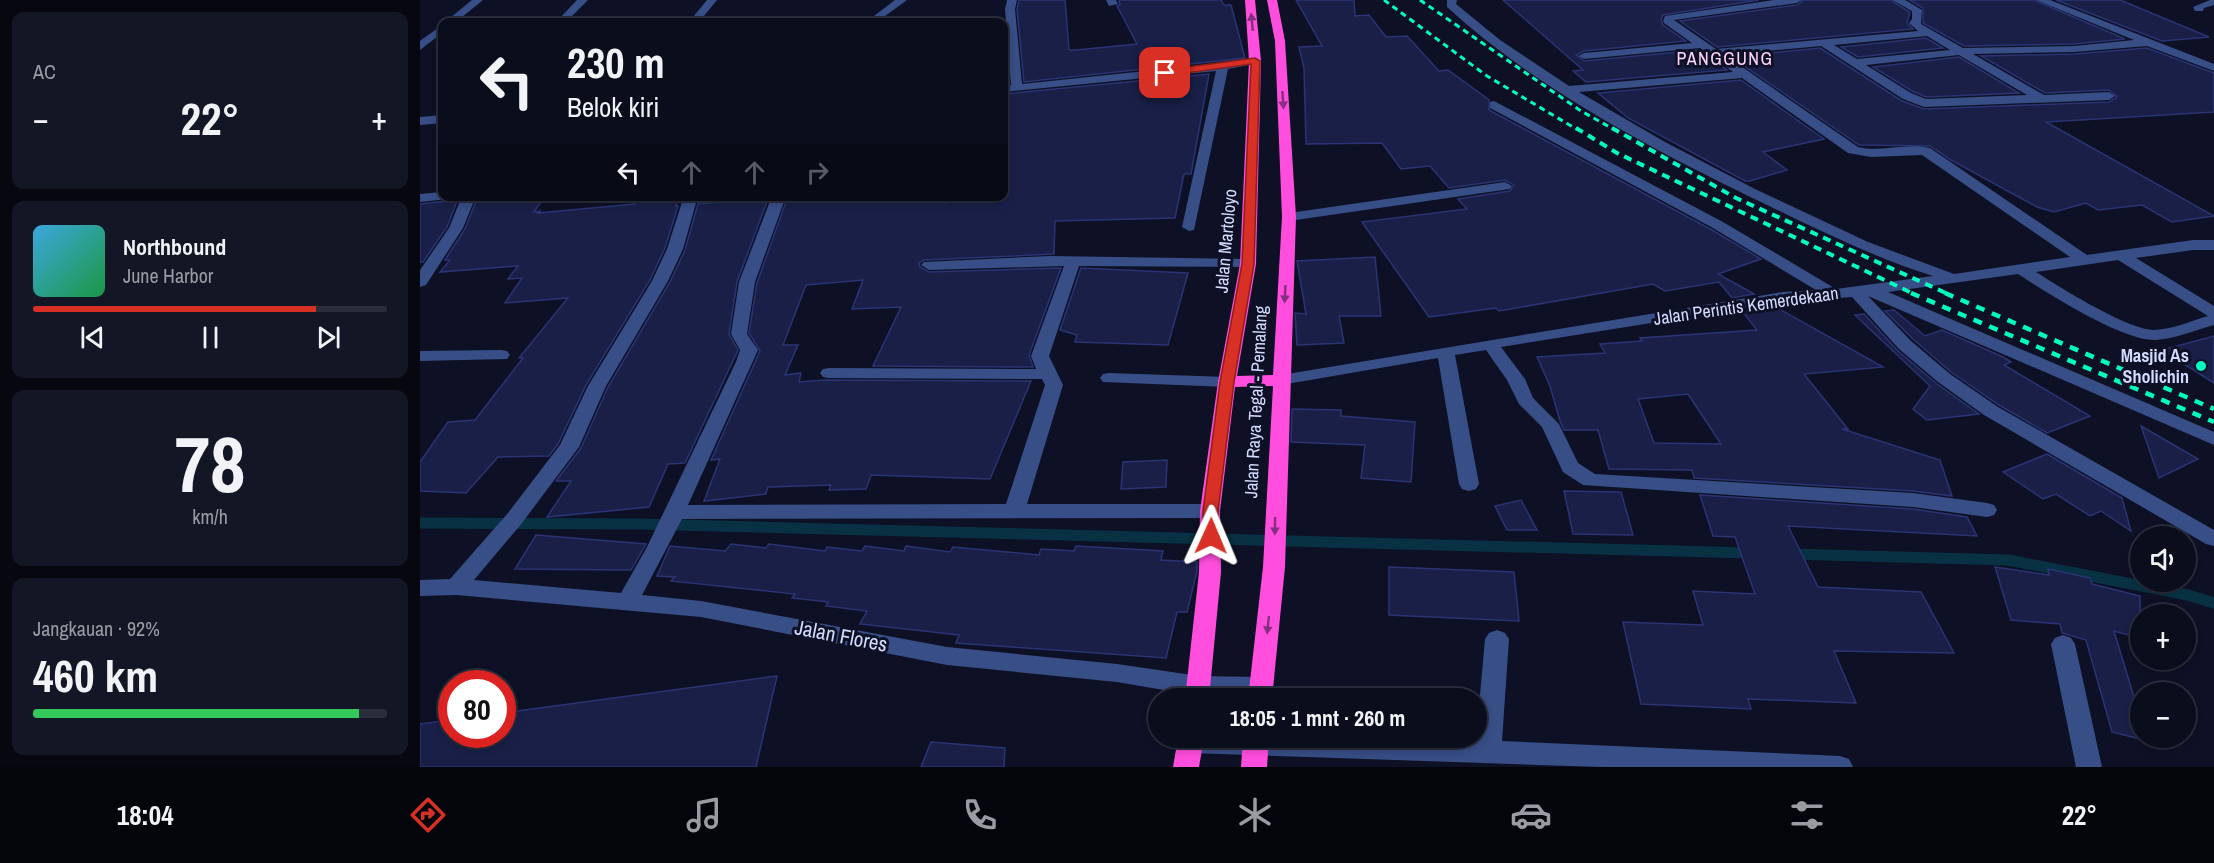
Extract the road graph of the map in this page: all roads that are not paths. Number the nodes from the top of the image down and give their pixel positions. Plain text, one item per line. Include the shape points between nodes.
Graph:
1 (478, 0) edge
2 (583, 0) edge
3 (712, 0) edge
4 (902, 0) edge
5 (1012, 0) edge
6 (1250, 0) edge
7 (1272, 0) edge
8 (1740, 0) edge
9 (1797, 0) edge
10 (1897, 0) edge
11 (2041, 0) edge
12 (1448, 2) edge
13 (2214, 2) edge
14 (1752, 6) junction
15 (2214, 14) edge
16 (455, 18) edge
17 (565, 18) edge
18 (697, 18) edge
19 (877, 18) edge
20 (438, 31) edge
21 (1928, 33) junction
22 (1822, 42) junction
23 (2151, 42) junction
24 (1702, 45) junction
25 (420, 46) edge
26 (1962, 52) junction
27 (1714, 53) junction
28 (1584, 56) dead end
29 (1255, 61) junction
30 (1856, 63) junction
31 (1223, 67) junction
32 (2214, 68) edge
33 (1746, 74) junction
34 (1008, 88) edge
35 (1017, 88) junction
36 (1567, 90) junction
37 (2109, 96) dead end
38 (2042, 99) junction
39 (1494, 105) dead end
40 (438, 119) edge
41 (420, 121) edge
42 (1505, 186) dead end
43 (438, 196) edge
44 (420, 198) edge
45 (467, 201) edge
46 (689, 201) edge
47 (777, 201) edge
48 (1289, 217) junction
49 (1190, 227) dead end
50 (2214, 245) edge
51 (2121, 255) junction
52 (2084, 260) junction
53 (1074, 261) junction
54 (1248, 264) junction
55 (929, 265) dead end
56 (2021, 268) junction
57 (1954, 278) junction
58 (420, 282) edge
59 (1862, 291) junction
60 (1832, 293) junction
61 (2214, 313) edge
62 (2214, 320) edge
63 (1490, 344) junction
64 (1446, 352) junction
65 (501, 355) dead end
66 (420, 356) edge
67 (829, 374) dead end
68 (1050, 374) junction
69 (1109, 378) dead end
70 (1281, 380) junction
71 (1227, 382) junction
72 (2214, 439) edge
73 (1469, 484) dead end
74 (1015, 510) junction
75 (1987, 510) dead end
76 (1211, 515) junction
77 (673, 518) junction
78 (2214, 540) edge
79 (456, 587) junction
80 (420, 588) edge
81 (627, 602) junction
82 (1497, 639) dead end
83 (2063, 644) dead end
84 (1181, 688) edge
85 (1198, 688) edge
86 (1262, 688) edge
87 (1189, 749) edge
88 (1255, 749) edge
89 (1488, 751) junction
90 (1840, 767) edge
91 (2089, 767) edge

1 - 16 street
2 - 17 street
3 - 18 street
4 - 19 street
5 - 35 street
29 -> 6 highway, Jalan Martoloyo
7 -> 48 highway, Jalan Raya Tegal - Pemalang via 1280,41
8 - 14 street
9 - 14 street
10 - 21 street via 1917,10 1914,23
11 - 23 street
12 - 36 street via 1497,44
13 - 15 street via 2198,7
14 - 24 street via 1669,18 1672,26
20 - 25 street
21 - 22 street
21 - 26 street
22 - 27 street
22 - 30 street
23 - 26 street
23 - 32 street
24 - 27 street
24 - 28 street
26 - 30 street
26 - 38 street
27 - 33 street
29 - 31 street
29 - 54 highway, Jalan Martoloyo
30 - 38 street via 1924,103
31 - 35 street
31 - 49 street
33 - 36 street
33 - 52 street via 1853,150 1925,151
34 - 35 street
36 - 57 street via 1732,184 1908,265
37 - 38 street
39 - 60 street via 1718,225
40 - 41 street
42 - 48 street
43 - 44 street
45 - 58 street via 456,228
46 - 79 street via 675,249 660,281 597,386 569,447
47 - 77 street via 747,282 739,322 739,334 749,350
48 -> 70 highway, Jalan Raya Tegal - Pemalang
50 - 51 street, Jalan Perintis Kemerdekaan
51 - 52 street, Jalan Perintis Kemerdekaan
51 - 61 street
52 - 56 street, Jalan Perintis Kemerdekaan
53 - 54 street
53 - 55 street
53 - 68 street via 1040,356
54 - 71 highway, Jalan Martoloyo
56 - 57 street, Jalan Perintis Kemerdekaan
56 - 62 street via 2062,296 2138,333 2156,335
57 - 59 street, Jalan Perintis Kemerdekaan
59 - 60 street, Jalan Perintis Kemerdekaan
59 - 72 street
59 - 78 street via 1905,345 1944,378 1991,411
60 - 63 street, Jalan Perintis Kemerdekaan via 1784,297
63 - 64 street, Jalan Perintis Kemerdekaan
63 - 75 street via 1516,378 1525,400 1550,424 1570,467 1590,480 1913,500
64 - 70 street, Jalan Perintis Kemerdekaan
64 - 73 street
65 - 66 street
67 - 68 street
68 - 74 street via 1054,385
69 - 71 street
70 - 71 highway
70 -> 86 highway, Jalan Raya Tegal - Pemalang via 1274,567
71 - 76 highway, Jalan Martoloyo
74 - 76 street
74 - 77 street
76 - 85 highway via 1210,572
77 - 81 street
79 - 80 street, Jalan Flores
79 - 81 street, Jalan Flores
81 - 84 street, Jalan Flores via 701,609 947,656 1117,673
82 - 89 street
83 - 91 street
87 - 88 street
88 - 89 street
89 - 90 street

